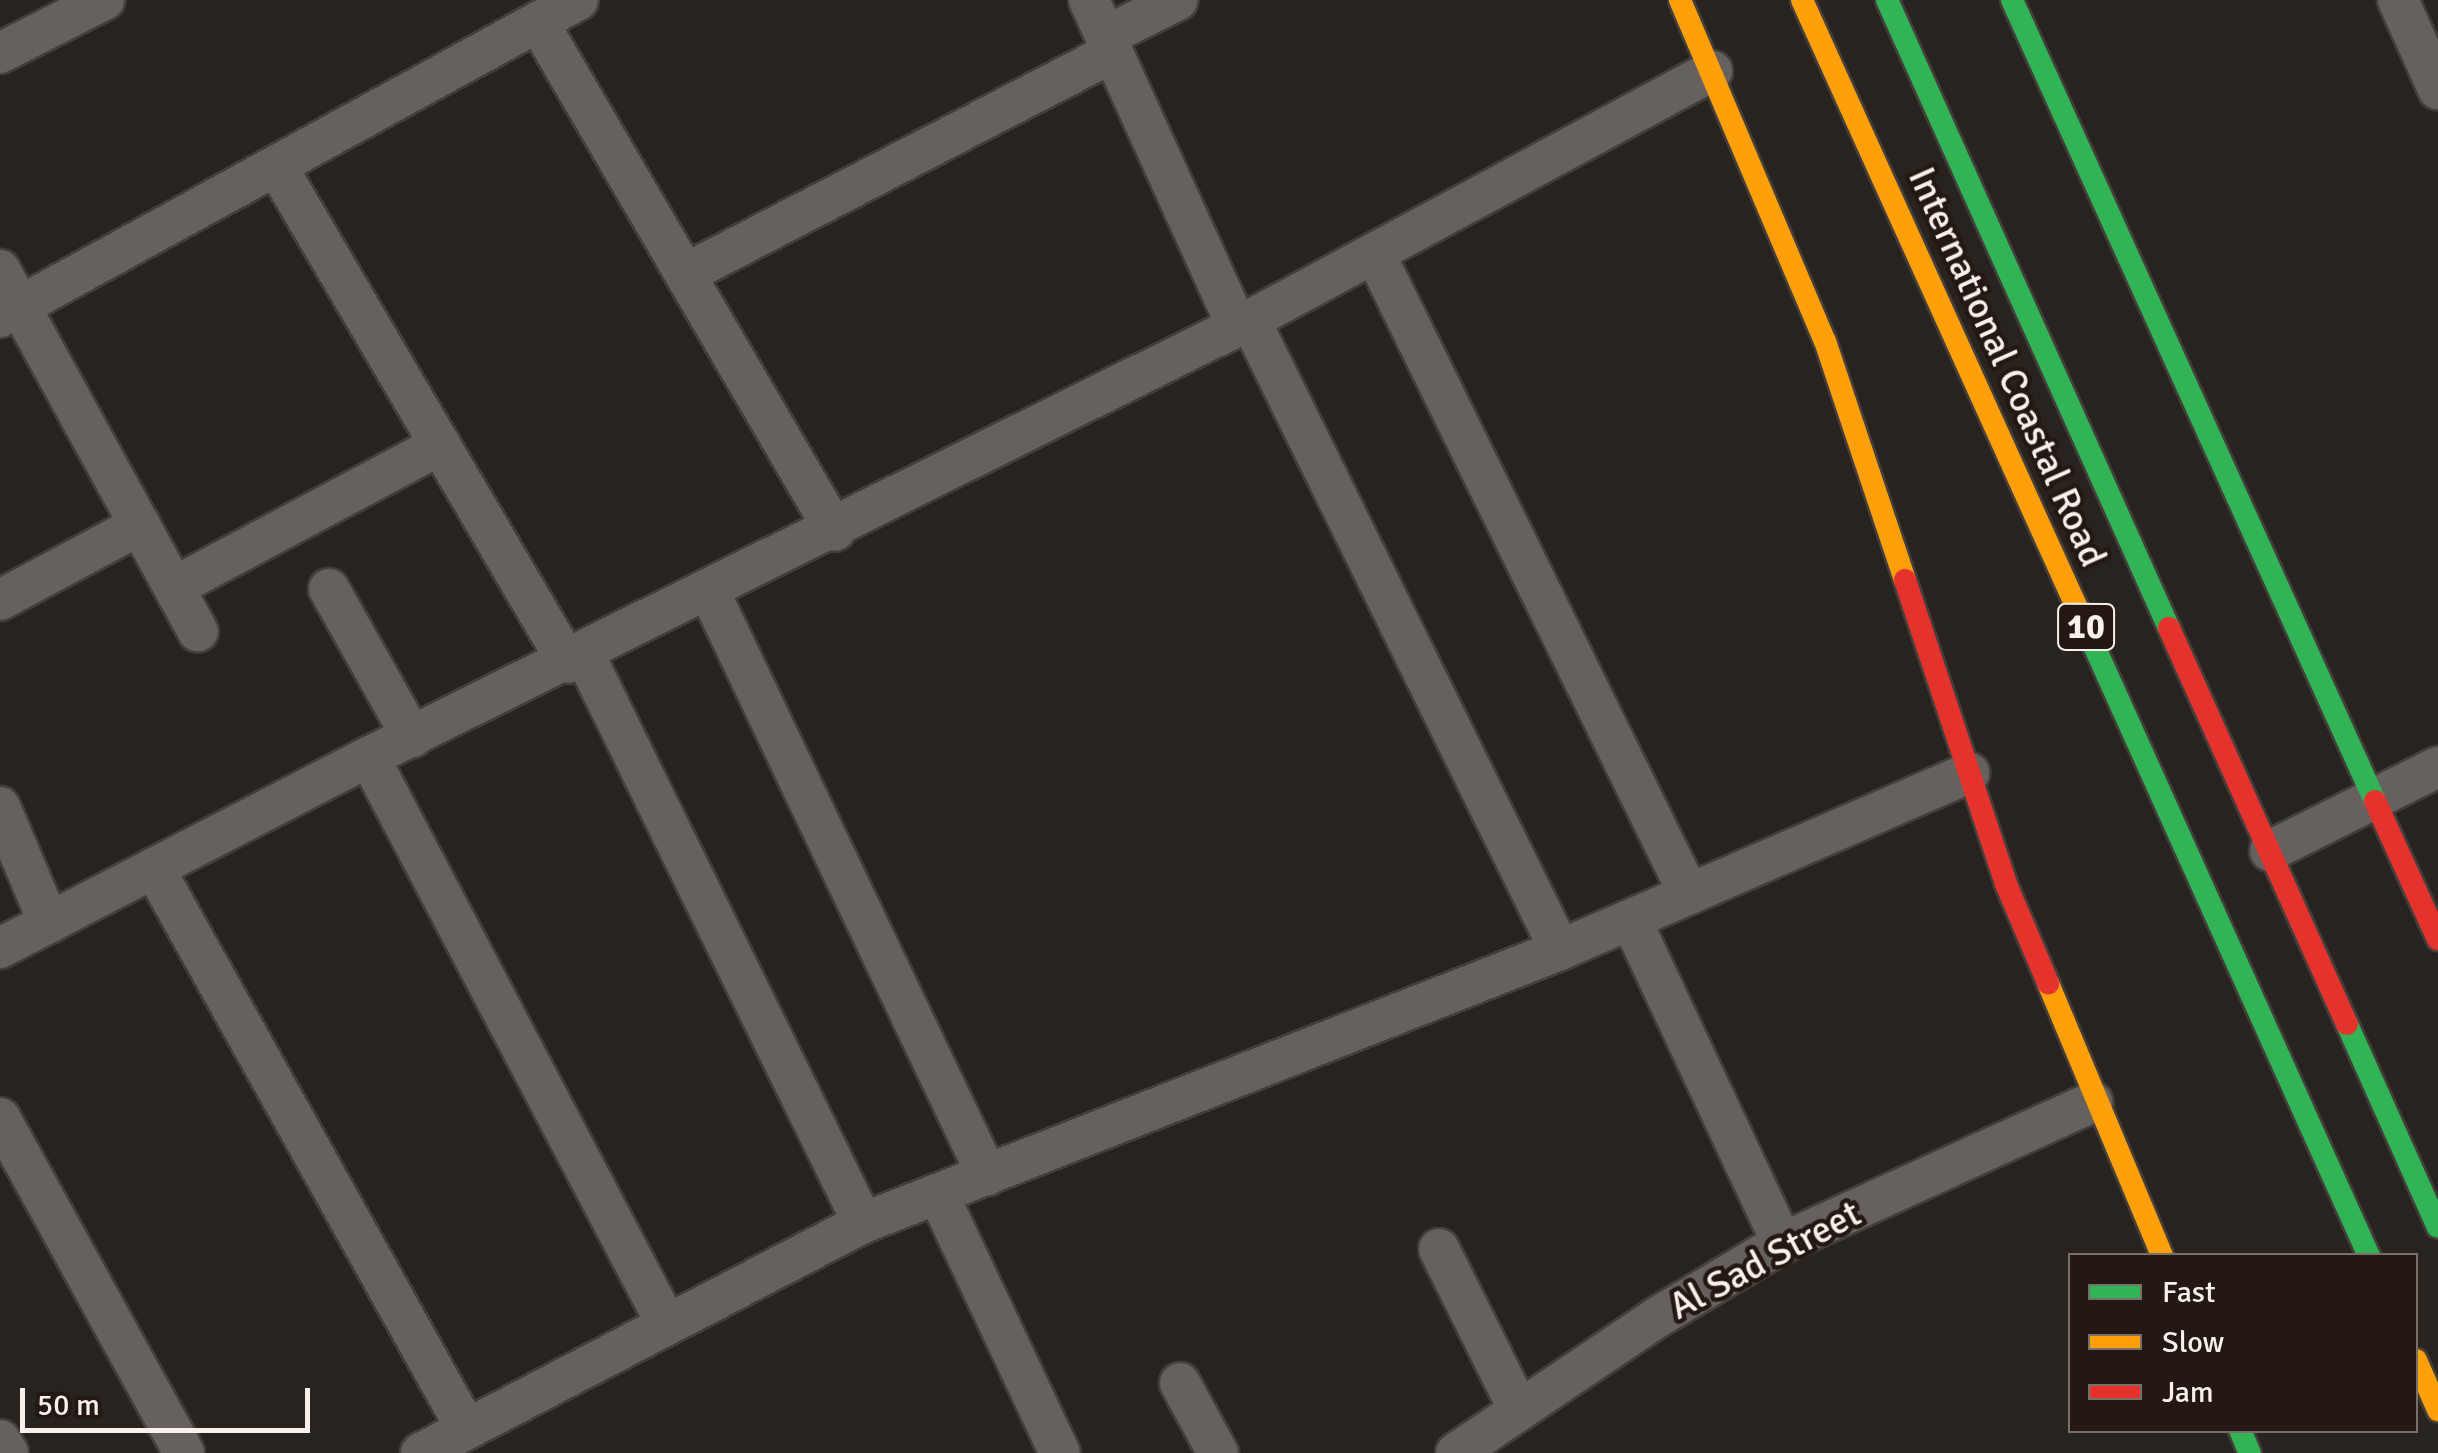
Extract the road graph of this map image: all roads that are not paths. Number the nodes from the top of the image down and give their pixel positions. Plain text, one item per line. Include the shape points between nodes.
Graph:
1 (104, 0) edge
2 (578, 0) edge
3 (1089, 0) edge
4 (1178, 0) edge
5 (1680, 0) edge
6 (1802, 0) edge
7 (1887, 0) edge
8 (2398, 0) edge
9 (2017, 2) edge
10 (538, 22) junction
11 (1109, 44) junction
12 (0, 53) edge
13 (1712, 71) junction
14 (2438, 90) edge
15 (277, 168) junction
16 (1375, 254) junction
17 (0, 270) edge
18 (685, 274) junction
19 (10, 311) edge
20 (1244, 323) junction
21 (440, 445) junction
22 (140, 525) junction
23 (834, 531) junction
24 (174, 587) junction
25 (329, 589) dead end
26 (710, 592) junction
27 (0, 600) edge
28 (198, 631) dead end
29 (576, 659) junction
30 (412, 737) junction
31 (368, 757) junction
32 (2438, 767) edge
33 (1969, 773) junction
34 (2376, 798) junction
35 (0, 807) edge
36 (2270, 851) junction
37 (154, 868) junction
38 (1689, 894) junction
39 (1632, 920) junction
40 (49, 923) junction
41 (2438, 938) edge
42 (0, 948) edge
43 (1560, 950) junction
44 (2093, 1102) junction
45 (0, 1118) edge
46 (987, 1174) junction
47 (938, 1194) junction
48 (863, 1223) junction
49 (2438, 1227) edge
50 (1782, 1242) junction
51 (1438, 1249) dead end
52 (2161, 1253) edge
53 (2368, 1253) edge
54 (665, 1322) junction
55 (2418, 1365) edge
56 (1180, 1383) dead end
57 (1519, 1410) junction
58 (2438, 1410) edge
59 (466, 1428) junction
60 (0, 1440) edge
61 (8, 1453) edge
62 (184, 1453) edge
63 (421, 1453) edge
64 (1060, 1453) edge
65 (1218, 1453) edge
66 (1456, 1453) edge

1 - 12 street
2 - 10 street
3 - 11 street
4 - 11 street
5 - 13 main road
6 - 53 main road, International Coastal Road / 10
7 - 36 main road, International Coastal Road / 10
8 - 14 street
9 - 34 main road
10 - 15 street
10 - 18 street
11 - 18 street
11 - 20 street
13 - 16 street
13 - 33 main road via 1831,358
15 - 19 street
15 - 21 street
16 - 20 street
16 - 38 street
17 - 19 street
18 - 23 street
19 - 22 street
20 - 23 street
20 - 43 street
21 - 24 street
21 - 29 street
22 - 24 street
22 - 27 street
23 - 26 street
24 - 28 street
25 - 30 street
26 - 29 street
26 - 46 street
29 - 30 street
29 - 48 street
30 - 31 street
31 - 37 street
31 - 54 street
32 - 34 street
33 - 38 street
33 - 44 main road
34 - 36 street
34 - 41 main road
35 - 40 street
36 - 49 main road, International Coastal Road / 10
37 - 40 street
37 - 59 street
38 - 39 street
39 - 43 street
39 - 50 street
40 - 42 street
43 - 46 street
44 - 50 street, Al Sad Street
44 - 52 main road
45 - 62 street
46 - 47 street
47 - 48 street
47 - 64 street
48 - 54 street
50 - 57 street, Al Sad Street
51 - 57 street
54 - 59 street
55 - 58 main road
56 - 65 street
57 - 66 street, Al Sad Street
59 - 63 street
60 - 61 street

